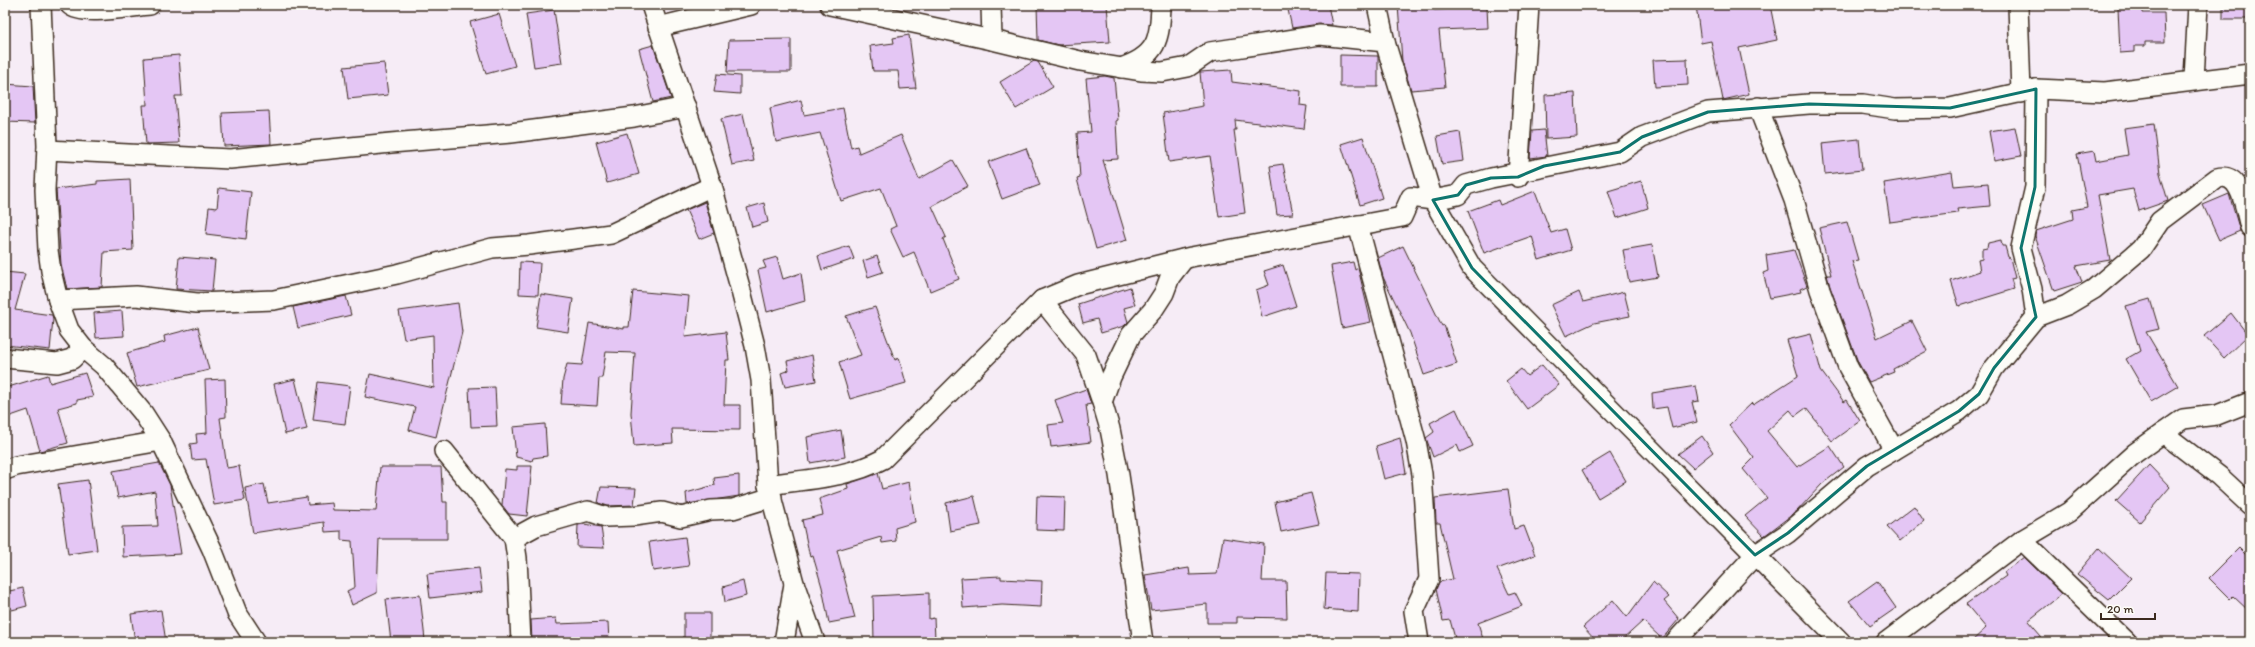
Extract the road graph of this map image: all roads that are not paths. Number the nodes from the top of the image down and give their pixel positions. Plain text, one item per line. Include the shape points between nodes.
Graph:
1 (70, 5) edge
2 (150, 5) edge
3 (651, 5) edge
4 (751, 5) edge
5 (830, 5) edge
6 (991, 5) edge
7 (1161, 5) edge
8 (1377, 5) edge
9 (1529, 5) edge
10 (2018, 5) edge
11 (2198, 5) edge
12 (41, 10) edge
13 (658, 27) junction
14 (992, 40) junction
15 (1385, 42) junction
16 (1121, 68) junction
17 (2250, 74) edge
18 (2194, 79) junction
19 (2029, 92) junction
20 (686, 107) junction
21 (1758, 107) junction
22 (47, 150) junction
23 (1518, 174) junction
24 (712, 186) junction
25 (1433, 200) junction
26 (1358, 225) junction
27 (2250, 227) edge
28 (1184, 259) junction
29 (58, 300) junction
30 (1042, 300) junction
31 (2036, 318) junction
32 (83, 348) junction
33 (5, 358) edge
34 (1102, 402) junction
35 (2250, 402) edge
36 (2163, 433) junction
37 (161, 441) junction
38 (1894, 450) junction
39 (444, 451) dead end
40 (5, 470) edge
41 (770, 491) junction
42 (2250, 505) edge
43 (514, 538) junction
44 (2022, 540) junction
45 (1754, 555) junction
46 (794, 583) junction
47 (256, 642) edge
48 (521, 642) edge
49 (784, 642) edge
50 (815, 642) edge
51 (1143, 642) edge
52 (1419, 642) edge
53 (1674, 642) edge
54 (1841, 642) edge
55 (1886, 642) edge
56 (2127, 642) edge

1 - 2 street via 91,11
1 - 12 street
3 - 13 street
4 - 13 street
5 - 14 street
6 - 14 street
7 - 16 street via 1159,38 1147,55
8 - 15 street
9 - 23 street
10 - 19 street
11 - 18 street
12 - 22 street
13 - 20 street
14 - 16 street
15 - 16 street via 1320,36 1210,52 1188,67 1162,72
15 - 25 street
17 - 18 street
18 - 19 street via 2104,92
19 - 21 street via 1950,108 1895,109 1863,104
19 - 31 street via 2035,187 2021,248 2032,288
20 - 22 street via 634,117 511,133 230,159
20 - 24 street
21 - 23 street via 1708,112 1642,137 1620,152 1544,166
21 - 38 street via 1794,200 1820,290 1848,367
22 - 29 street via 45,190 48,250
23 - 25 street via 1498,176 1466,185 1458,195
24 - 29 street via 611,234 492,248 398,274 274,300 197,304 136,296
24 - 41 street via 755,346 761,380
25 - 26 street via 1411,197 1402,217
25 - 45 street via 1472,268
26 - 28 street
26 - 52 street via 1407,406 1422,474 1429,579 1414,611
27 - 31 street via 2238,185 2230,177 2217,178 2160,221 2141,249 2094,289
28 - 30 street via 1078,285
28 - 34 street via 1170,277 1153,310 1131,335
29 - 32 street via 69,330
30 - 34 street via 1086,355
30 - 41 street via 883,460 867,468
31 - 38 street via 1994,368 1979,394 1959,412
32 - 33 street via 72,359 57,363
32 - 37 street via 104,366 143,413
34 - 51 street via 1119,475
35 - 36 street via 2217,414 2183,419
36 - 42 street via 2219,476
36 - 44 street via 2135,453 2069,512
37 - 40 street
37 - 47 street via 212,549 237,613
38 - 45 street via 1867,466 1788,533
39 - 43 street
41 - 43 street via 733,509 711,510 681,517 662,512 606,517 588,511 536,526
41 - 46 street
43 - 48 street
44 - 55 street
44 - 56 street
45 - 53 street
45 - 54 street
46 - 49 street
46 - 50 street

